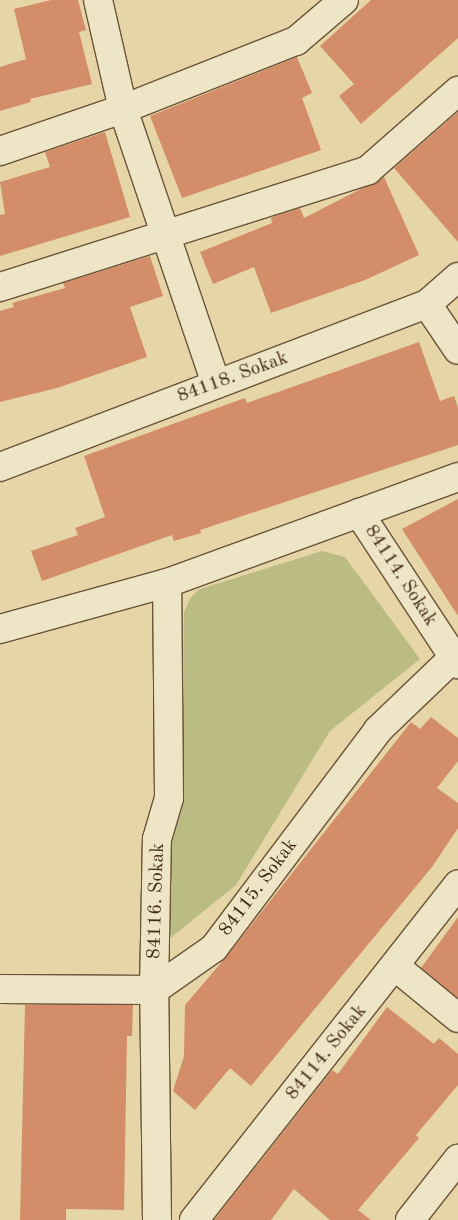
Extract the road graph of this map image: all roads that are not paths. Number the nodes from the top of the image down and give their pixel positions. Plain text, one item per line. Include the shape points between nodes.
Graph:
1 (98, 0) edge
2 (344, 0) edge
3 (458, 91) edge
4 (124, 109) junction
5 (0, 151) edge
6 (165, 233) junction
7 (458, 277) edge
8 (0, 287) edge
9 (428, 304) junction
10 (458, 350) edge
11 (216, 384) junction
12 (0, 467) edge
13 (458, 477) edge
14 (359, 513) junction
15 (167, 583) junction
16 (0, 629) edge
17 (456, 661) edge
18 (458, 885) edge
19 (396, 967) junction
20 (0, 990) edge
21 (154, 990) junction
22 (458, 1018) edge
23 (458, 1159) edge
24 (157, 1220) edge
25 (194, 1220) edge
26 (410, 1220) edge

1 - 4 street
2 - 4 street via 296,41
3 - 6 street via 368,170
4 - 5 street
4 - 6 street
6 - 8 street
6 - 11 street
7 - 9 street, 84118. Sokak
9 - 10 street
9 - 11 street, 84118. Sokak
11 - 12 street, 84118. Sokak
13 - 14 street
14 - 15 street
14 - 17 street, 84114. Sokak
15 - 16 street
15 - 21 street, 84116. Sokak via 169,798 157,839
17 - 21 street, 84115. Sokak via 378,730 214,948
18 - 19 street, 84114. Sokak
19 - 22 street
19 - 25 street, 84114. Sokak
20 - 21 street
21 - 24 street, 84116. Sokak
23 - 26 street

